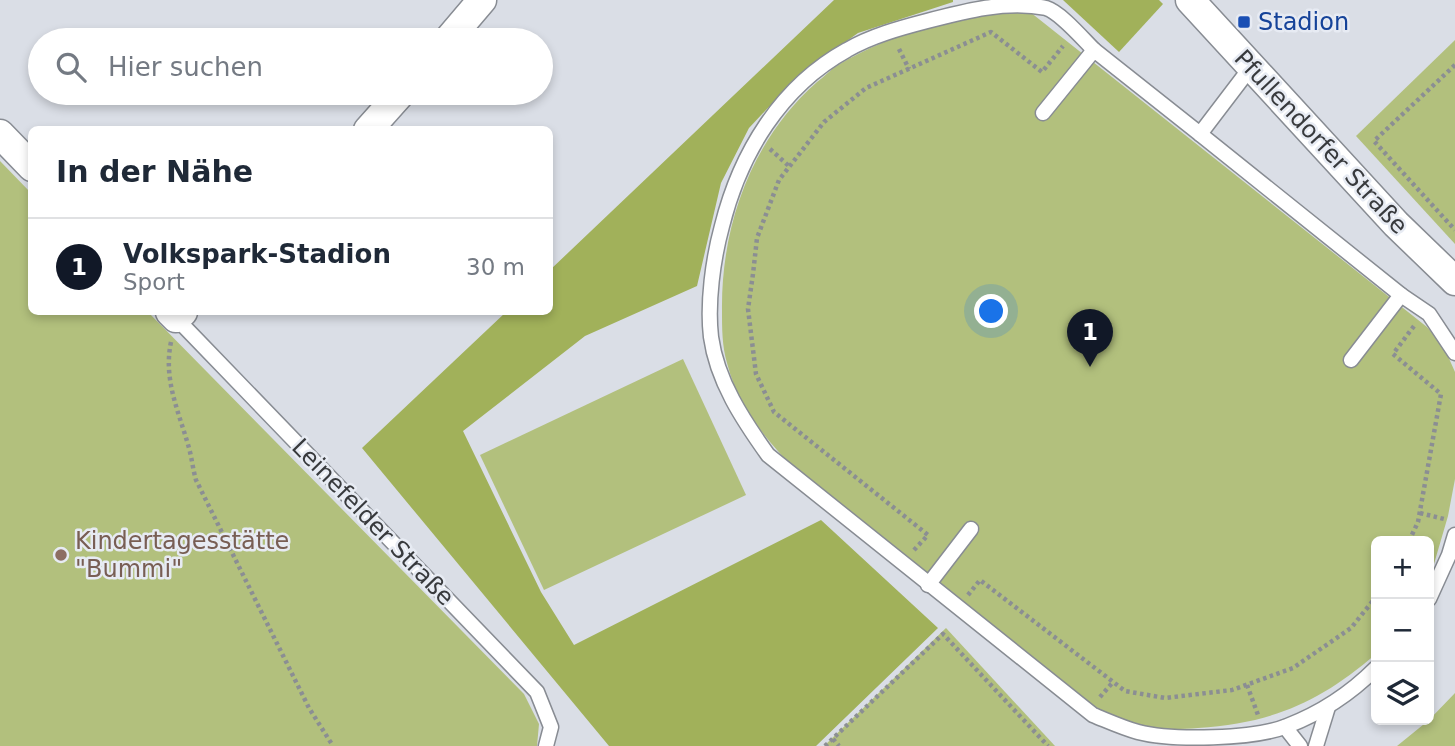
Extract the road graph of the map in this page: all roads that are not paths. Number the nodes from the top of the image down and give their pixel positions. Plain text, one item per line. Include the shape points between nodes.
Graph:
1 (482, 0) edge
2 (1195, 2) edge
3 (458, 28) edge
4 (1094, 50) junction
5 (1251, 67) junction
6 (390, 105) edge
7 (1042, 113) dead end
8 (372, 126) edge
9 (0, 134) edge
10 (1200, 134) junction
11 (28, 163) edge
12 (1455, 282) edge
13 (1401, 295) junction
14 (177, 315) edge
15 (1455, 353) edge
16 (1351, 360) dead end
17 (971, 529) dead end
18 (1455, 535) edge
19 (928, 585) junction
20 (1434, 588) edge
21 (1371, 672) edge
22 (1328, 707) junction
23 (1285, 727) junction
24 (546, 746) edge
25 (1300, 746) edge
26 (1316, 746) edge

1 - 3 street
2 - 5 street, Pfullendorfer Straße
4 - 7 lane
4 - 10 lane
4 - 19 lane via 1049,9 1023,4 988,6 914,24 847,50 789,96 761,129 735,182 715,254 711,299 711,337 723,381 768,455
5 - 10 lane
5 - 12 street, Pfullendorfer Straße
6 - 8 street
9 - 11 street
10 - 13 lane
13 - 15 lane via 1429,314
13 - 16 lane
14 - 24 lane, Leinefelder Straße via 537,692 551,727
17 - 19 lane
18 - 20 lane
19 - 23 lane via 1093,715 1138,732 1170,737 1202,738
21 - 22 lane
22 - 23 lane
22 - 26 lane
23 - 25 lane

